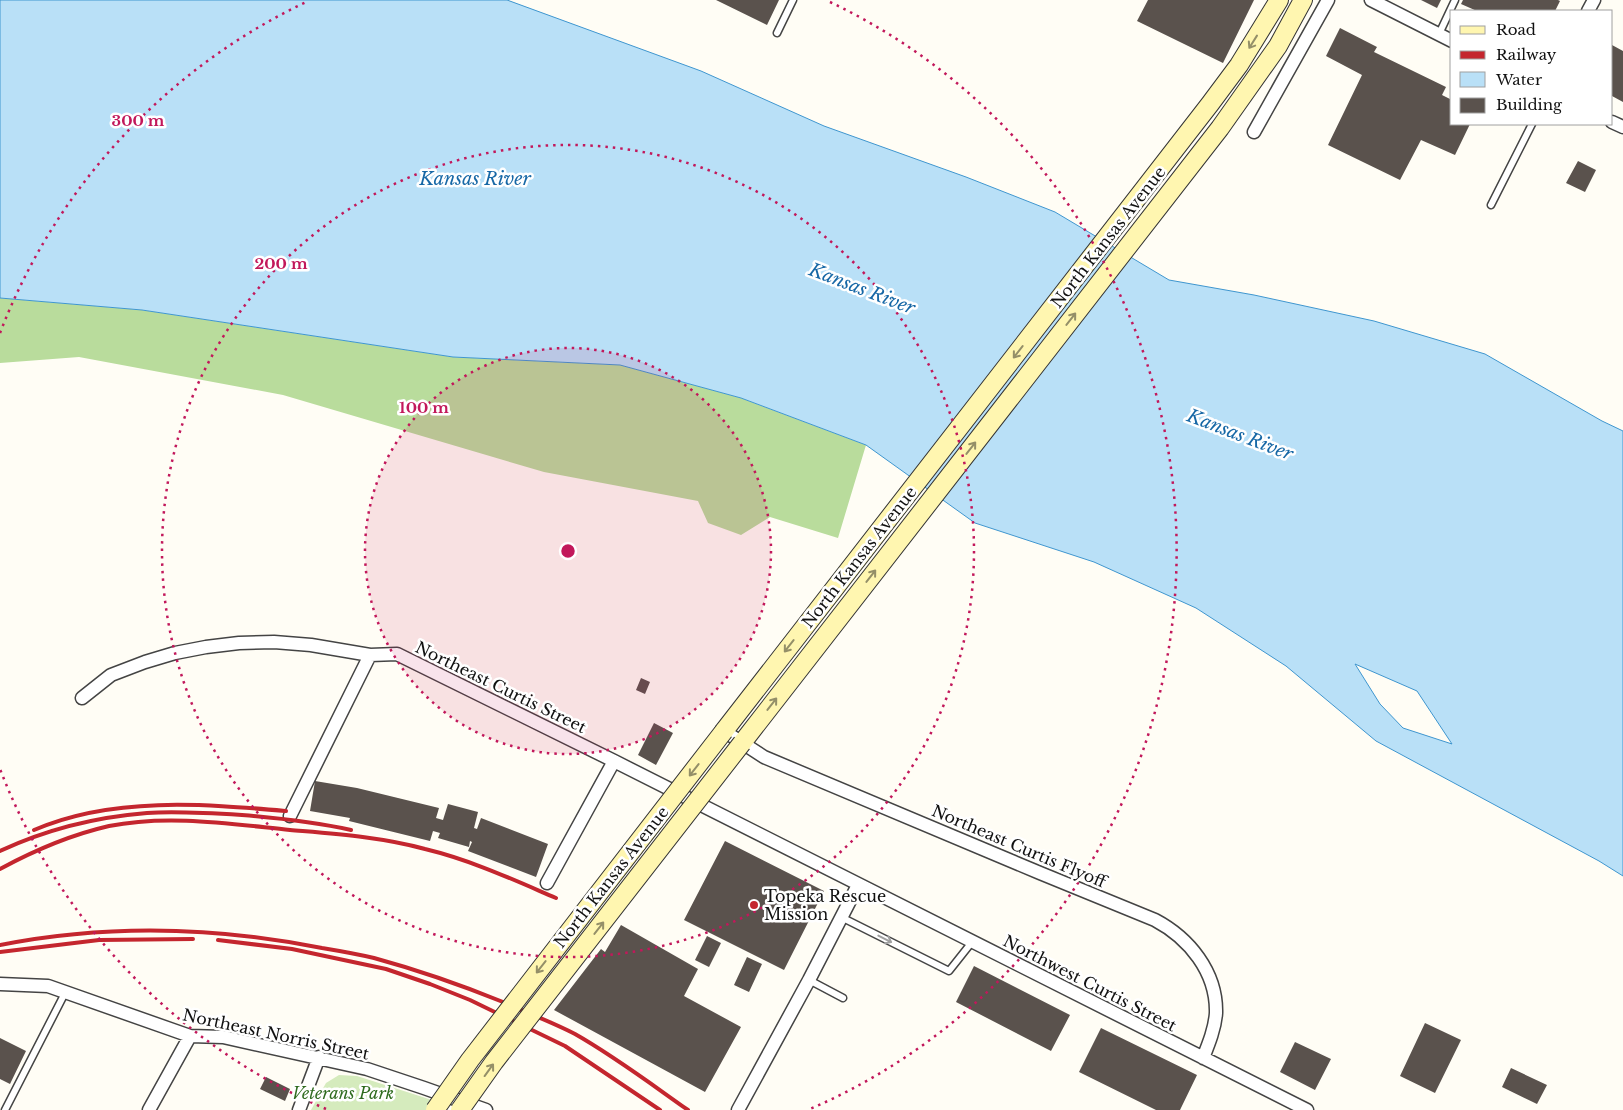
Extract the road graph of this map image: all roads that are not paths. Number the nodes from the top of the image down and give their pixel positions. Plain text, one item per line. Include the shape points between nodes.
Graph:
1 (793, 0) edge
2 (1279, 0) edge
3 (1303, 0) edge
4 (1328, 0) edge
5 (1371, 0) edge
6 (1450, 11) edge
7 (777, 33) dead end
8 (1439, 34) junction
9 (1450, 40) edge
10 (1532, 125) edge
11 (1254, 132) dead end
12 (1492, 205) dead end
13 (370, 655) junction
14 (82, 698) dead end
15 (724, 731) junction
16 (742, 743) junction
17 (614, 761) junction
18 (290, 816) dead end
19 (547, 883) dead end
20 (858, 885) junction
21 (841, 917) junction
22 (972, 942) junction
23 (809, 980) junction
24 (0, 984) edge
25 (65, 993) junction
26 (843, 998) dead end
27 (190, 1036) junction
28 (319, 1058) junction
29 (1204, 1058) junction
30 (5, 1110) edge
31 (149, 1110) edge
32 (299, 1110) edge
33 (435, 1110) edge
34 (460, 1110) edge
35 (486, 1110) edge
36 (738, 1110) edge
37 (1307, 1110) edge

1 - 7 lane
2 -> 15 main road, North Kansas Avenue via 1210,104
16 -> 3 main road, North Kansas Avenue via 1220,128 1278,46
4 - 11 street
5 - 8 street
6 - 8 lane
8 - 9 street
10 - 12 lane
13 - 14 street, Northeast Curtis Street via 274,642 206,647 145,662 111,675
13 - 17 street, Northeast Curtis Street via 397,654
13 - 18 street
15 - 16 street, Northeast Curtis Flyoff
15 -> 33 main road, North Kansas Avenue, bridge via 487,1037
16 - 29 street, Northeast Curtis Flyoff via 764,757 1166,926 1190,945 1213,986 1216,1011
34 -> 16 main road, North Kansas Avenue, bridge
17 - 19 street
17 - 20 street, Northeast Curtis Street
20 - 21 street
20 - 22 street, Northwest Curtis Street
21 -> 22 lane via 949,971
21 - 23 street
22 - 29 street, Northwest Curtis Street
23 - 26 lane
23 - 36 street
24 - 25 street, Northeast Norris Street via 48,986
25 - 27 street, Northeast Norris Street
25 - 30 lane
27 - 28 street, Northeast Norris Street via 223,1037
27 - 31 street
28 - 32 street
28 - 35 street, Northeast Norris Street via 416,1085
29 - 37 street, Northwest Curtis Street

